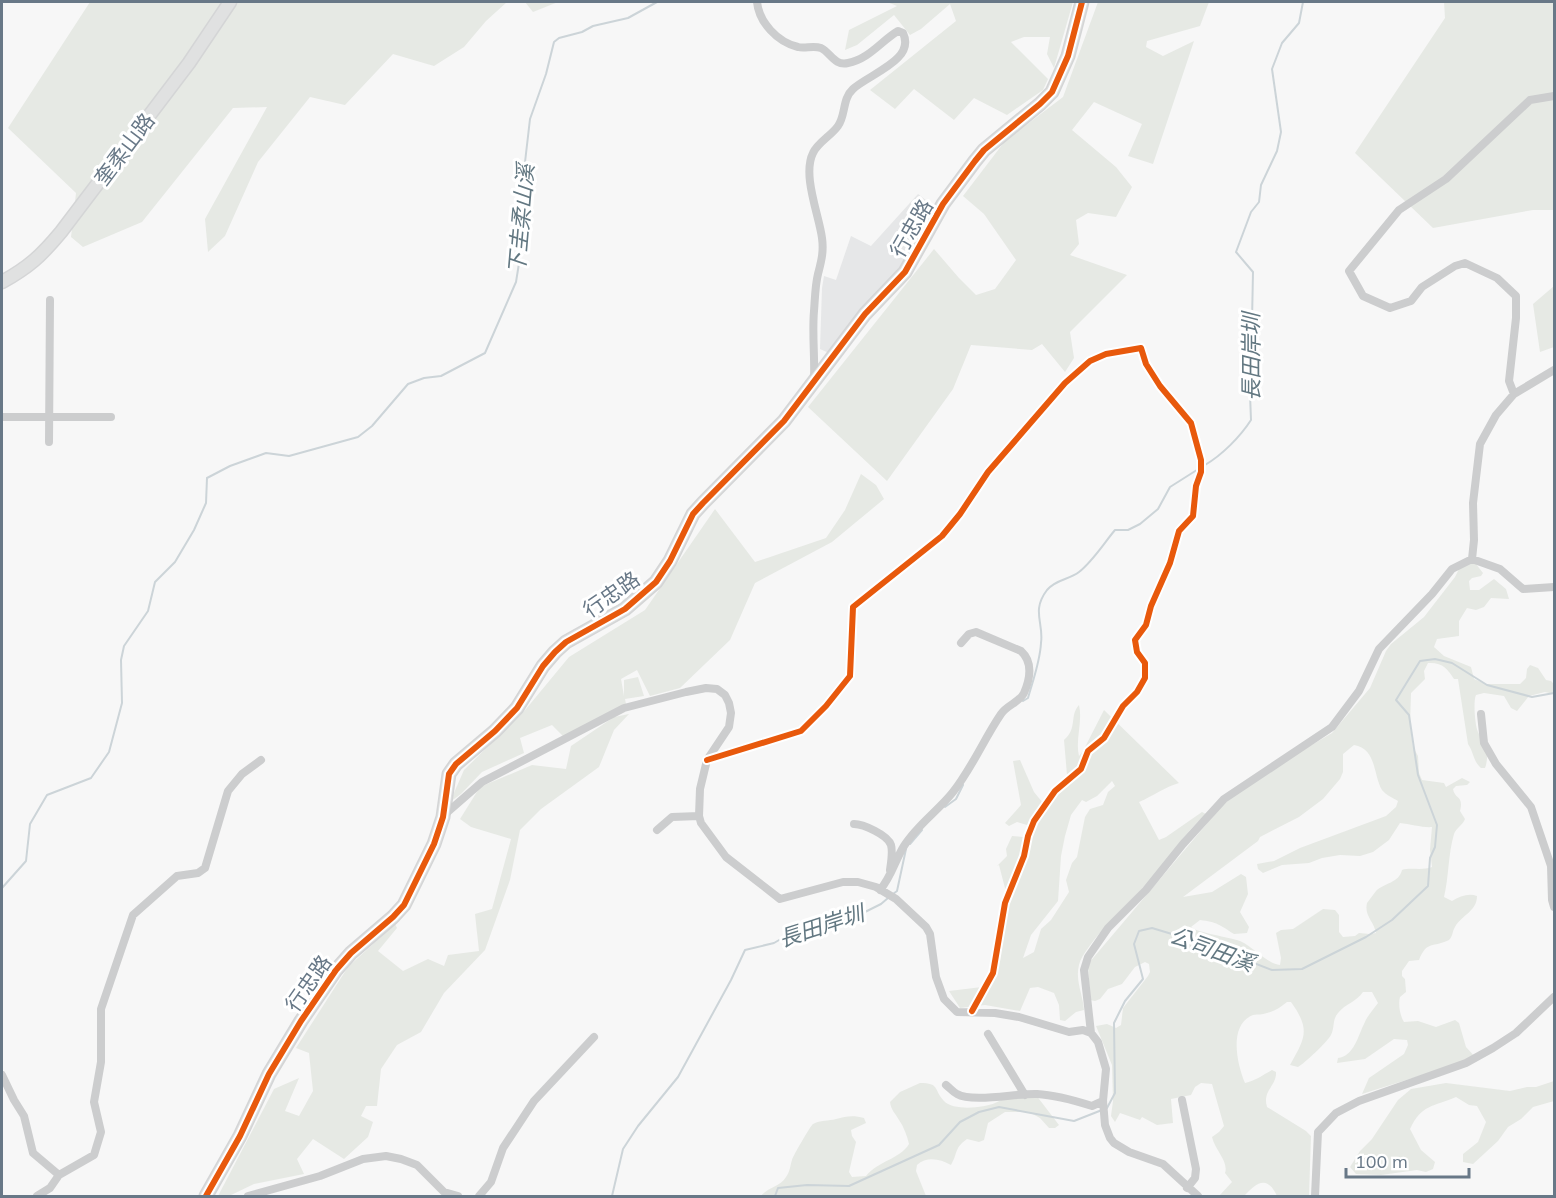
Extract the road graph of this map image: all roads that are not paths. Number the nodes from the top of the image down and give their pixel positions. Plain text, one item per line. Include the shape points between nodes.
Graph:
1 (230, 2) edge
2 (757, 2) edge
3 (1082, 2) edge
4 (1554, 96) edge
5 (2, 282) edge
6 (50, 300) dead end
7 (1554, 370) edge
8 (814, 380) junction
9 (1514, 394) junction
10 (2, 417) edge
11 (49, 417) junction
12 (111, 417) dead end
13 (49, 442) dead end
14 (1472, 559) junction
15 (1554, 587) edge
16 (961, 643) dead end
17 (1481, 714) dead end
18 (261, 760) dead end
19 (706, 760) junction
20 (699, 816) junction
21 (443, 817) junction
22 (854, 824) dead end
23 (657, 830) dead end
24 (889, 879) junction
25 (882, 891) junction
26 (1554, 902) edge
27 (1554, 997) edge
28 (972, 1011) junction
29 (1091, 1033) junction
30 (988, 1034) dead end
31 (594, 1037) dead end
32 (2, 1075) edge
33 (946, 1085) dead end
34 (1025, 1095) junction
35 (1182, 1100) dead end
36 (1103, 1102) junction
37 (59, 1175) junction
38 (1187, 1188) junction
39 (37, 1197) edge
40 (206, 1197) edge
41 (249, 1197) edge
42 (458, 1197) edge
43 (479, 1197) edge
44 (1198, 1197) edge
45 (1315, 1197) edge

1 - 5 street, 奎柔山路 via 62,232 42,256
2 - 8 street via 762,19 778,37 799,47 818,47 836,62 847,63 870,53 898,31 906,39 901,55 847,96 838,126 810,160 823,250 816,284
3 - 8 street, 行忠路 via 1068,56 1052,92 975,161 943,204 905,272 865,314
4 - 9 street via 1530,100 1446,179 1399,210 1349,271 1363,296 1390,308 1410,301 1422,287 1465,263 1497,278 1516,296 1509,381
6 - 11 street
7 - 9 street
8 - 21 street, 行忠路 via 784,421 693,514 656,582 625,609 555,652 517,708 456,764 449,774
9 - 14 street via 1496,415 1480,444
10 - 11 street
11 - 12 street
11 - 13 street
14 - 15 street via 1500,569 1523,590
14 - 29 street via 1452,569 1379,649 1359,691 1332,727 1224,799 1108,928 1084,970
16 - 24 street via 976,632 1021,651 1030,665 1025,691 1002,711 953,793 904,846
17 - 26 street via 1484,743 1531,807 1551,866
18 - 37 street via 228,791 205,868 177,876 133,915 101,1009 101,1062 94,1102 101,1132 94,1155
19 - 20 street
19 - 21 street via 729,727 731,713 724,695 717,689 706,688 624,708 482,782
19 - 28 street via 801,731 850,676 852,607 942,536 988,472 1065,383 1098,357 1141,348 1160,386 1191,423 1201,472 1193,516 1179,531 1146,625 1135,640 1145,678 1104,738 1088,751 1081,769 1055,791 1034,821 1005,903 993,973
20 - 23 street via 672,817
20 - 25 street via 726,857 780,900 843,882 858,882
21 - 40 street, 行忠路 via 404,905 351,952 301,1021
22 - 24 street via 888,840
24 - 25 street
25 - 28 street via 926,927 944,999 957,1012
27 - 45 street via 1516,1033 1466,1063 1336,1113 1318,1132
28 - 29 street via 1019,1017 1069,1032
29 - 36 street via 1107,1069
30 - 34 street
31 - 43 street via 534,1101 503,1148 491,1182
32 - 37 street via 24,1116 33,1153
33 - 34 street via 963,1097
34 - 36 street via 1059,1096 1092,1106
35 - 38 street via 1196,1169
36 - 38 street via 1105,1125 1114,1143 1163,1164
37 - 39 street
38 - 44 street
41 - 42 street via 363,1159 386,1156 417,1165 444,1192

